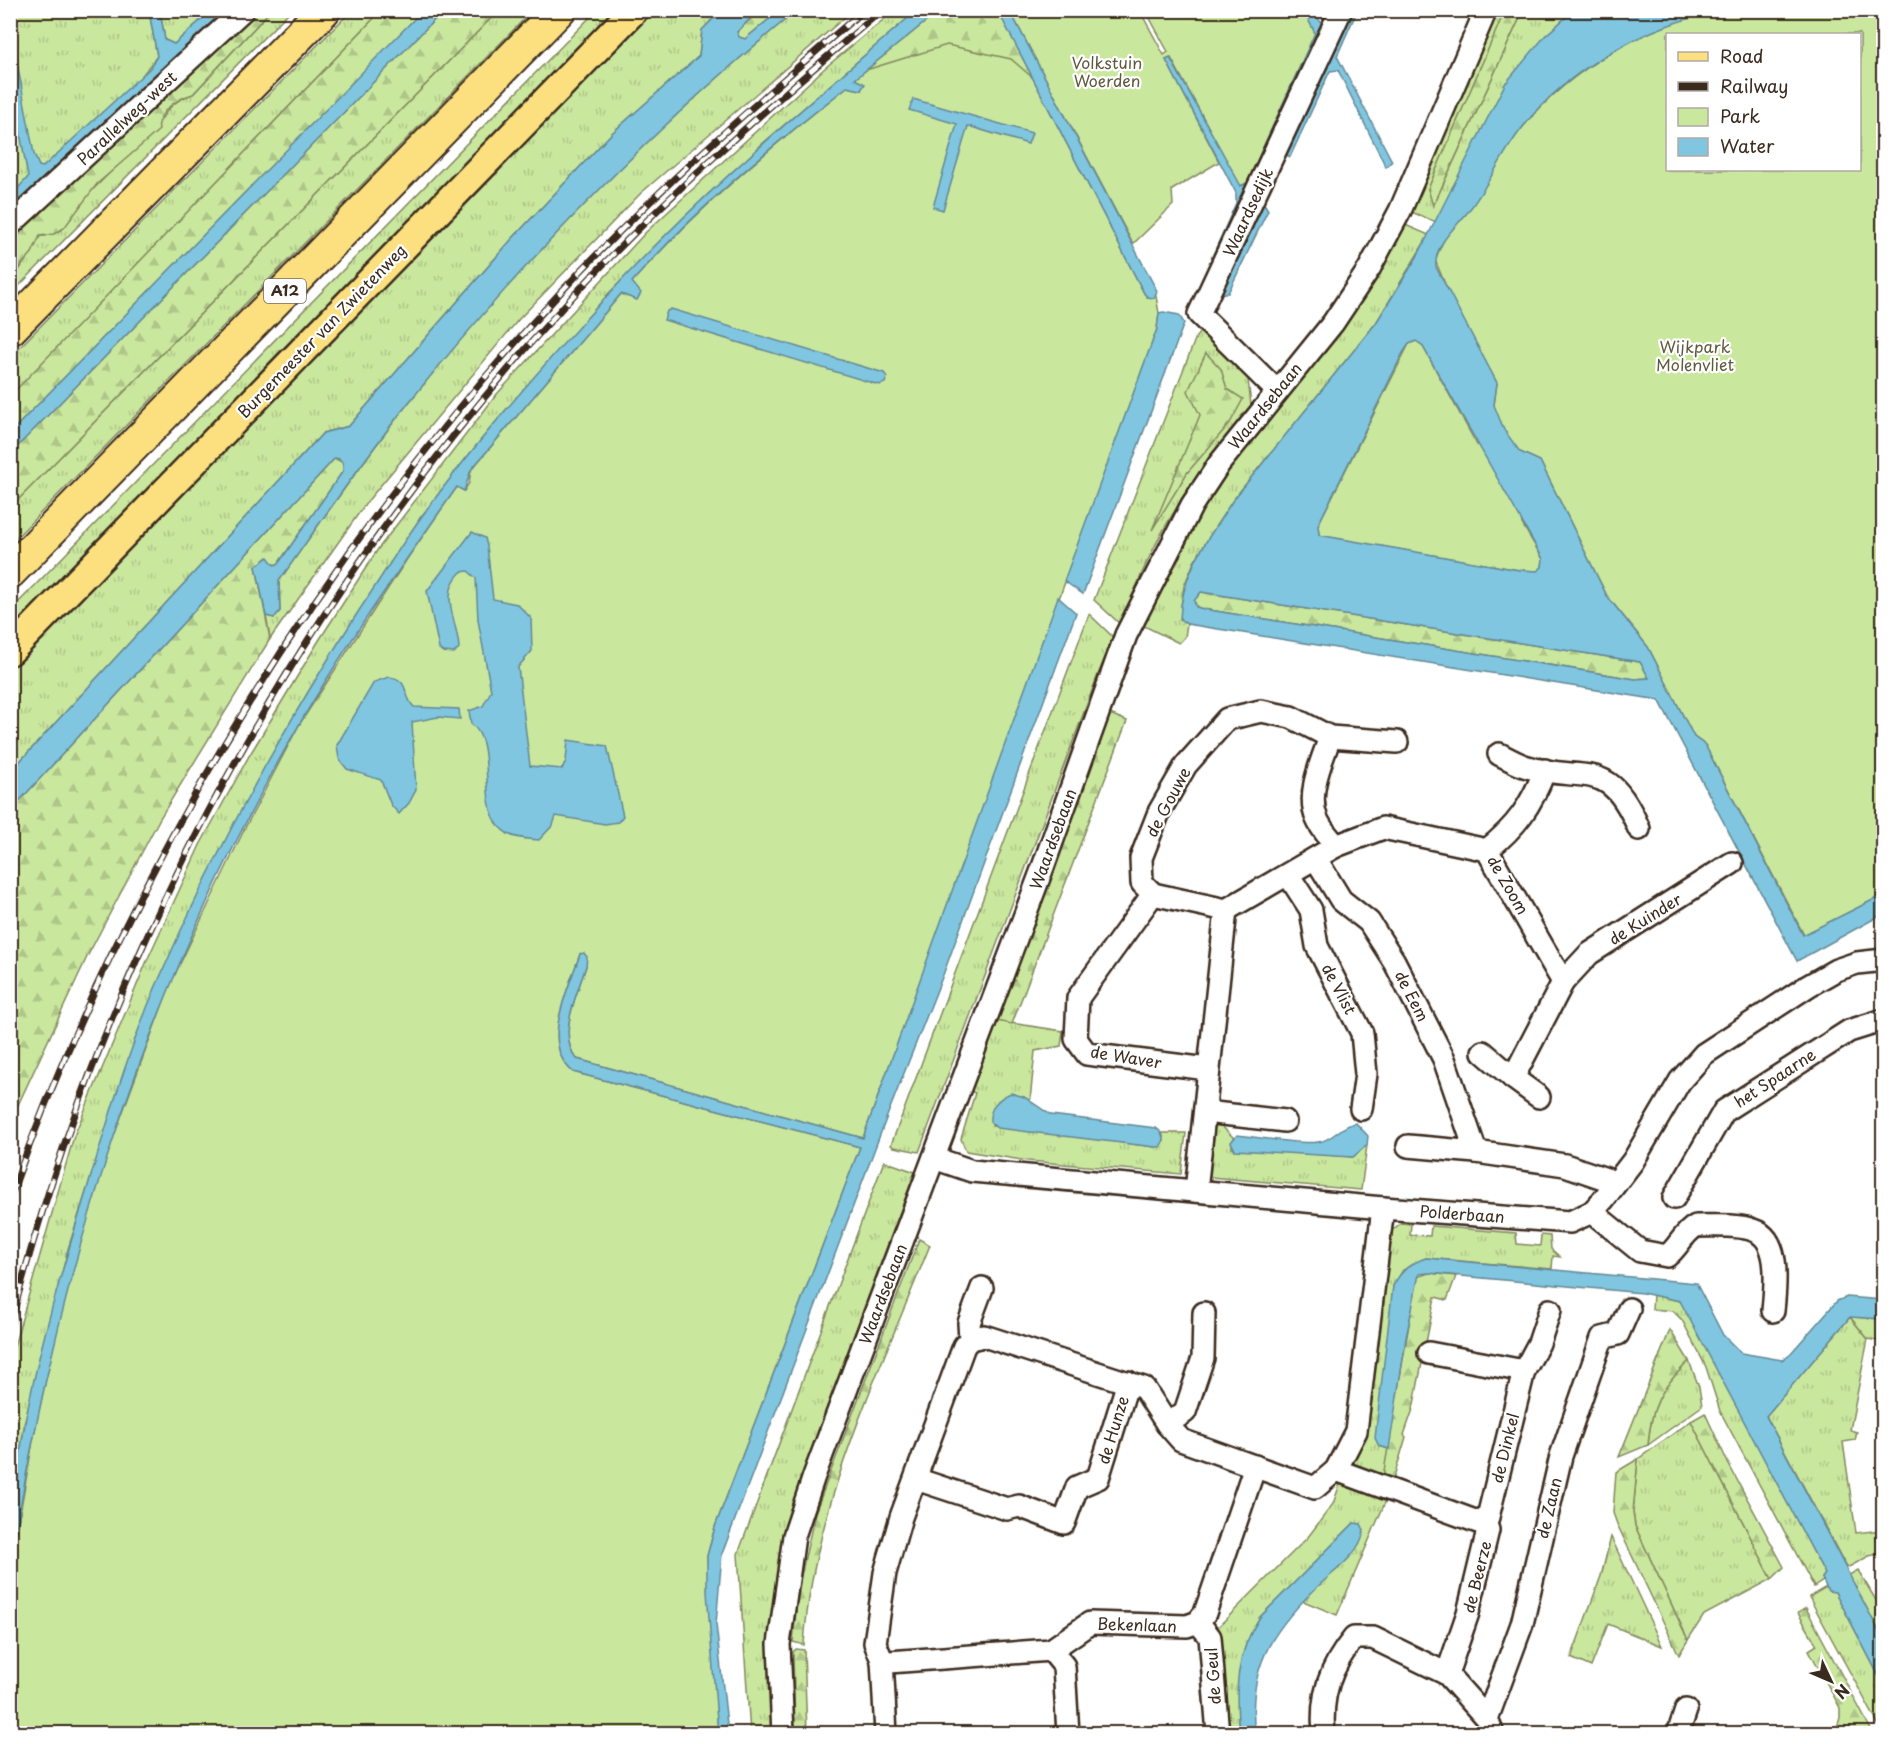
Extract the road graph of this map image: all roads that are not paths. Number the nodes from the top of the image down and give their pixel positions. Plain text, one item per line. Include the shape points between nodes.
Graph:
1 (243, 10) edge
2 (324, 10) edge
3 (559, 10) edge
4 (634, 10) edge
5 (1341, 10) edge
6 (1486, 10) edge
7 (10, 225) edge
8 (10, 329) edge
9 (1277, 390) junction
10 (10, 572) edge
11 (10, 651) edge
12 (1330, 736) junction
13 (1397, 742) dead end
14 (1499, 754) dead end
15 (1545, 770) junction
16 (1640, 829) dead end
17 (1336, 846) junction
18 (1487, 850) junction
19 (1316, 859) junction
20 (1732, 863) dead end
21 (1289, 876) junction
22 (1153, 894) junction
23 (1226, 910) junction
24 (1884, 960) edge
25 (1563, 982) junction
26 (1884, 1020) edge
27 (1483, 1052) dead end
28 (1208, 1069) junction
29 (1513, 1078) junction
30 (1539, 1097) dead end
31 (1361, 1109) dead end
32 (1204, 1112) junction
33 (1285, 1121) dead end
34 (1408, 1146) dead end
35 (1476, 1152) junction
36 (934, 1158) junction
37 (1616, 1182) junction
38 (1196, 1191) junction
39 (1674, 1198) dead end
40 (1383, 1208) junction
41 (1592, 1212) junction
42 (982, 1288) dead end
43 (1550, 1310) dead end
44 (1629, 1310) dead end
45 (1773, 1311) dead end
46 (1204, 1313) dead end
47 (970, 1339) junction
48 (1429, 1353) dead end
49 (1524, 1371) junction
50 (1128, 1382) junction
51 (1167, 1424) junction
52 (1255, 1466) junction
53 (1336, 1470) junction
54 (916, 1479) junction
55 (1486, 1525) junction
56 (1198, 1622) junction
57 (1051, 1650) junction
58 (882, 1660) junction
59 (1447, 1674) junction
60 (1686, 1710) dead end
61 (1490, 1726) edge
62 (783, 1734) edge
63 (886, 1734) edge
64 (1068, 1734) edge
65 (1218, 1734) edge
66 (1324, 1734) edge
67 (1678, 1734) edge

1 - 7 street, Parallelweg-west
2 - 8 highway
3 - 10 highway, A12
4 - 11 main road, Burgemeester van Zwietenweg
5 - 9 street, Waardsedijk via 1200,314
6 - 9 street, Waardsebaan via 1400,211 1369,269 1334,323
9 - 36 street, Waardsebaan via 1191,505 1125,635
12 - 13 street, de Gouwe
12 - 17 street via 1313,796 1316,819
12 - 22 street, de Gouwe via 1291,717 1261,711 1227,719 1186,765 1159,812 1141,858 1142,883
14 - 15 street via 1524,766
15 - 16 street via 1584,774 1612,785 1628,802
15 - 18 street via 1533,800 1511,831
17 - 18 street, de Zoom via 1383,828
17 - 19 street, de Zoom
18 - 25 street, de Zoom
19 - 21 street, de Zoom
19 - 35 street, de Eem via 1341,900 1369,922 1394,961 1444,1059
20 - 25 street, de Kuinder via 1589,954
21 - 23 street, de Zoom
21 - 31 street, de Vlist via 1311,910 1317,946 1362,1033 1366,1074
22 - 23 street
22 - 28 street, de Waver via 1078,998 1076,1039 1087,1054
23 - 28 street
24 - 37 street via 1836,970 1704,1054 1680,1081 1633,1161
25 - 29 street
26 - 39 street, het Spaarne via 1849,1031 1724,1112
27 - 29 street
28 - 32 street
29 - 30 street
32 - 33 street
32 - 38 street
34 - 35 street
35 - 37 street via 1564,1165
36 - 38 street, Polderbaan via 972,1171
36 - 62 street, Waardsebaan via 813,1476 794,1536 779,1644
37 - 41 street
38 - 40 street, Polderbaan
40 - 41 street, Polderbaan via 1570,1222
40 - 53 street via 1356,1431
41 - 45 street via 1640,1251 1667,1256 1696,1226 1754,1230 1776,1259
42 - 47 street via 969,1323
43 - 49 street, de Dinkel
44 - 61 street, de Zaan via 1618,1334 1602,1338 1561,1456 1522,1624
46 - 51 street via 1203,1358 1185,1412
47 - 50 street via 984,1336
47 - 54 street via 964,1346
48 - 49 street
49 - 55 street, de Dinkel
50 - 51 street via 1143,1388
50 - 54 street, de Hunze via 1098,1478 1077,1487 1064,1523 1019,1506 1007,1509
51 - 52 street via 1181,1440
52 - 53 street via 1315,1488
52 - 56 street, Bekenlaan via 1205,1613
53 - 55 street, de Beerze
54 - 58 street via 885,1573 875,1644
55 - 59 street, de Beerze via 1468,1613
56 - 57 street, Bekenlaan via 1187,1626 1090,1623
56 - 65 street, de Geul via 1210,1637
57 - 58 street
57 - 64 street via 1064,1666
58 - 63 street
59 - 61 street
59 - 66 street via 1373,1638 1354,1638 1329,1678 1322,1709
60 - 67 street

